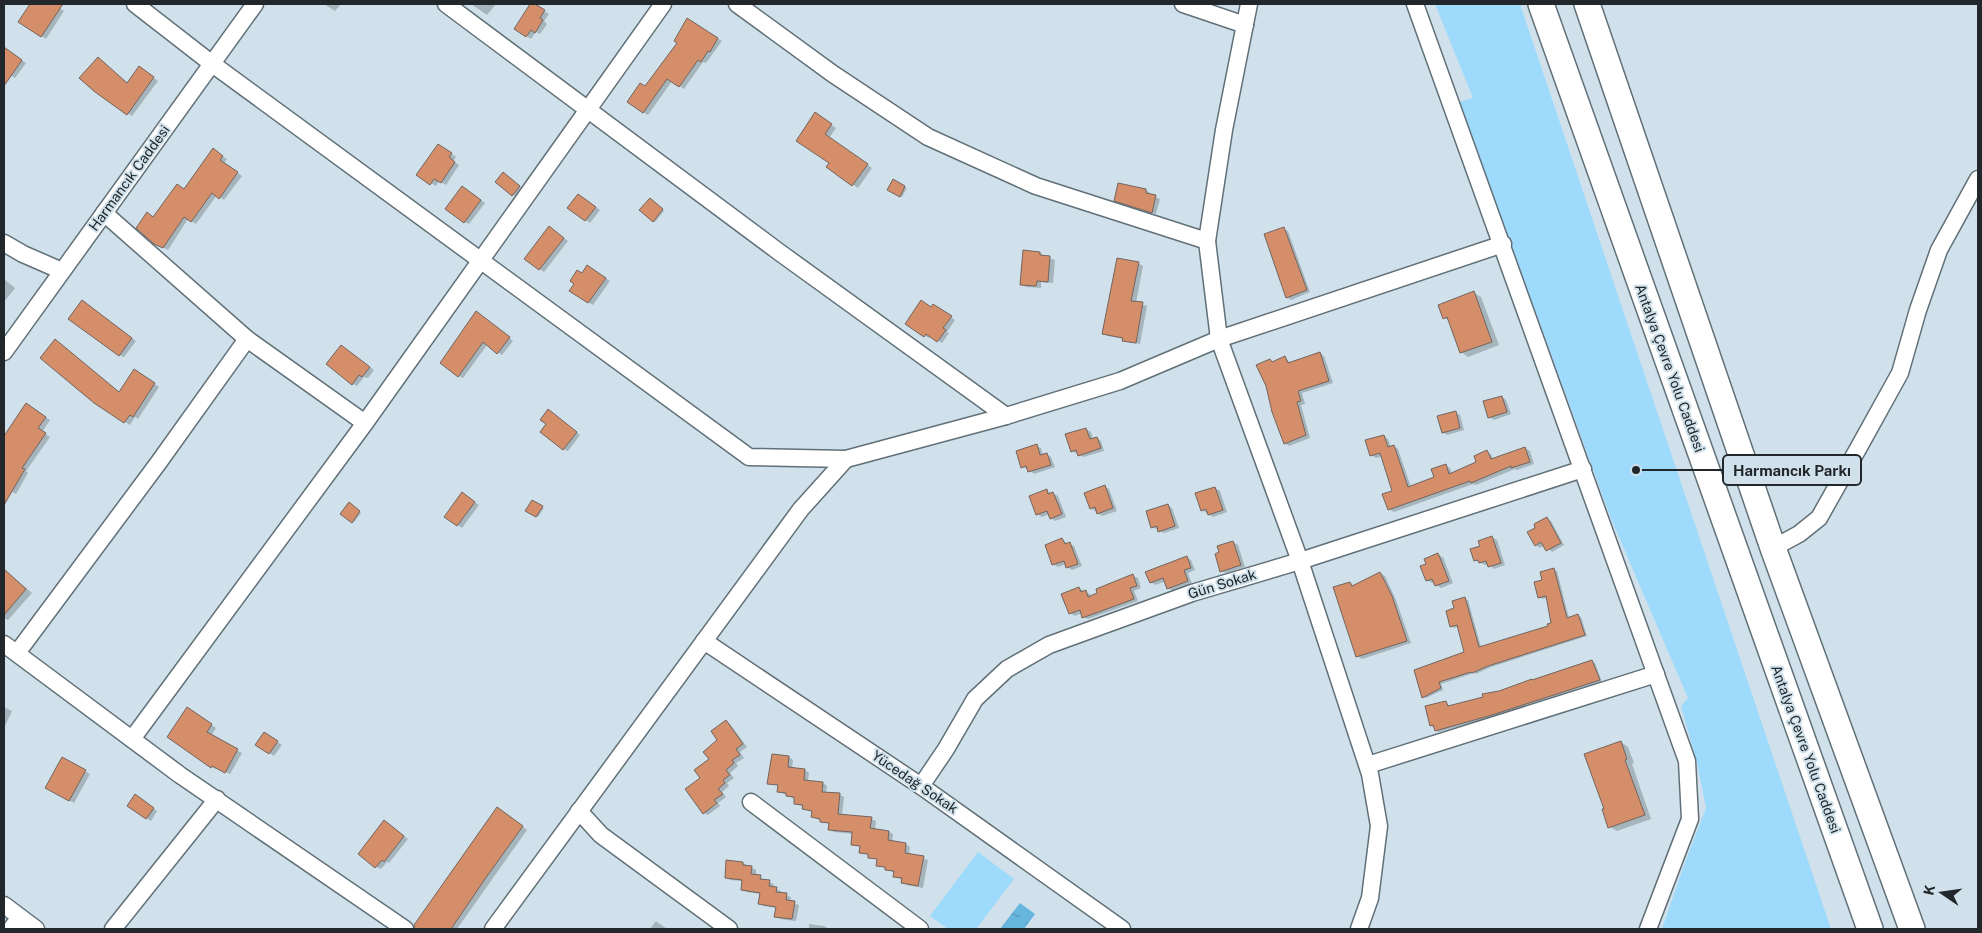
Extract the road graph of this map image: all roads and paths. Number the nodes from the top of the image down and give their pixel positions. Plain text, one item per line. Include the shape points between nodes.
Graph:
1 (134, 4) edge
2 (255, 4) edge
3 (446, 4) edge
4 (663, 4) edge
5 (737, 4) edge
6 (1183, 4) edge
7 (1249, 4) edge
8 (1416, 4) edge
9 (1541, 4) edge
10 (1587, 4) edge
11 (1245, 25) junction
12 (212, 63) junction
13 (588, 109) junction
14 (1978, 179) edge
15 (104, 213) junction
16 (1207, 241) junction
17 (4, 243) edge
18 (1502, 244) junction
19 (482, 260) junction
20 (62, 271) junction
21 (247, 339) junction
22 (1219, 339) junction
23 (4, 352) edge
24 (1006, 416) junction
25 (365, 423) junction
26 (846, 459) junction
27 (1583, 469) junction
28 (1773, 548) junction
29 (1300, 561) junction
30 (704, 641) junction
31 (10, 648) edge
32 (1656, 674) junction
33 (132, 739) junction
34 (1368, 765) junction
35 (921, 786) junction
36 (217, 800) junction
37 (751, 802) dead end
38 (579, 810) junction
39 (4, 905) edge
40 (15, 923) edge
41 (36, 929) edge
42 (113, 929) edge
43 (405, 929) edge
44 (493, 929) edge
45 (729, 929) edge
46 (920, 929) edge
47 (1122, 929) edge
48 (1359, 929) edge
49 (1648, 929) edge
50 (1870, 929) edge
51 (1912, 929) edge

1 - 12 street
2 - 12 street, Harmancık Caddesi
3 - 13 street
4 - 13 street
5 - 16 street via 928,138 1036,186
6 - 11 street
7 - 11 street
8 - 18 street
9 - 50 highway, Antalya Çevre Yolu Caddesi
10 - 28 highway
11 - 16 street
12 - 15 street, Harmancık Caddesi
12 - 19 street
13 - 19 street
13 - 24 street
14 - 28 street via 1940,250 1900,372 1859,447 1819,518
15 - 20 street, Harmancık Caddesi
15 - 21 street
16 - 22 street
17 - 20 street
18 - 22 street
18 - 27 street
19 - 25 street
19 - 26 street via 749,457
20 - 23 street, Harmancık Caddesi
21 - 25 street
21 - 31 street via 159,462
22 - 24 street via 1120,381
22 - 29 street
24 - 26 street
25 - 33 street
26 - 30 street via 801,509
27 - 29 street, Gün Sokak
27 - 32 street
28 - 51 highway
29 - 34 street
29 - 35 street, Gün Sokak via 1183,596 1049,645 1007,669 975,698
30 - 35 street, Yücedağ Sokak
30 - 38 street
31 - 33 street
32 - 34 street
32 - 49 street via 1687,761 1690,819
33 - 36 street
34 - 48 street via 1379,826 1370,898
35 - 47 street, Yücedağ Sokak
36 - 42 street
36 - 43 street
37 - 46 street
38 - 44 street
38 - 45 street via 601,835
39 - 40 street
40 - 41 street

